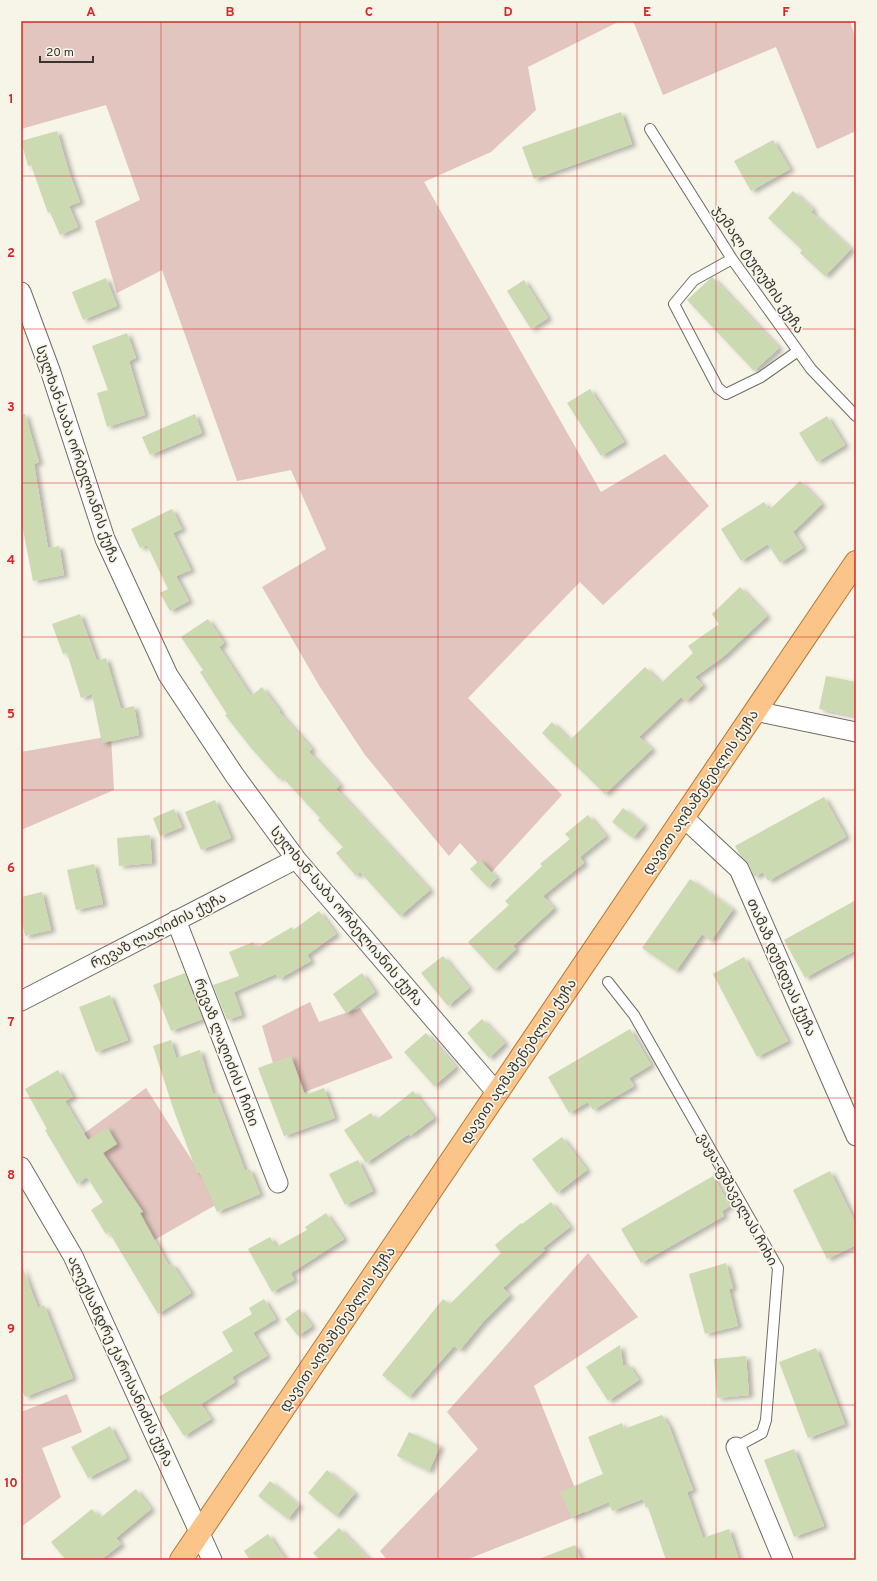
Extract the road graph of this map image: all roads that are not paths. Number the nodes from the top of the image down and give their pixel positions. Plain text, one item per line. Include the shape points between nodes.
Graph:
1 (650, 129) dead end
2 (732, 259) junction
3 (21, 292) edge
4 (798, 350) junction
5 (856, 416) edge
6 (856, 562) edge
7 (755, 711) junction
8 (856, 732) edge
9 (683, 817) junction
10 (296, 859) junction
11 (176, 920) junction
12 (608, 982) dead end
13 (21, 1001) edge
14 (496, 1093) junction
15 (856, 1136) edge
16 (21, 1167) edge
17 (278, 1183) dead end
18 (736, 1446) joint
19 (200, 1532) junction
20 (181, 1560) edge
21 (212, 1560) edge
22 (783, 1560) edge

1 - 2 lane, ჯემალ ტუღუშის ქუჩა
2 - 4 lane, ჯემალ ტუღუშის ქუჩა
2 - 4 lane via 694,280 674,304 718,388 726,394 761,377
3 - 10 street, სულხან-საბა ორბელიანის ქუჩა via 51,373 105,539 168,675 235,776
4 - 5 lane, ჯემალ ტუღუშის ქუჩა via 811,369
6 - 7 main road, დავით აღმაშენებლის ქუჩა
7 - 8 street
7 - 9 main road, დავით აღმაშენებლის ქუჩა
9 - 14 main road, დავით აღმაშენებლის ქუჩა
9 - 15 street, თამაზ დუნდუას ქუჩა via 739,869
10 - 11 street, რევაზ ლაღიძის ქუჩა
10 - 14 street, სულხან-საბა ორბელიანის ქუჩა
11 - 13 street, რევაზ ლაღიძის ქუჩა
11 - 17 street, რევაზ ლაღიძის I ჩიხი
12 - 18 lane, ვაჟა-ფშაველას ჩიხი via 634,1015 778,1268 766,1420 762,1433
14 - 19 main road, დავით აღმაშენებლის ქუჩა
16 - 19 street, ალექსანდრე ქაროსანიძის ქუჩა via 73,1256
18 - 22 street, ვაჟა-ფშაველას ჩიხი
19 - 20 main road, დავით აღმაშენებლის ქუჩა
19 - 21 street, ალექსანდრე ქაროსანიძის ქუჩა

